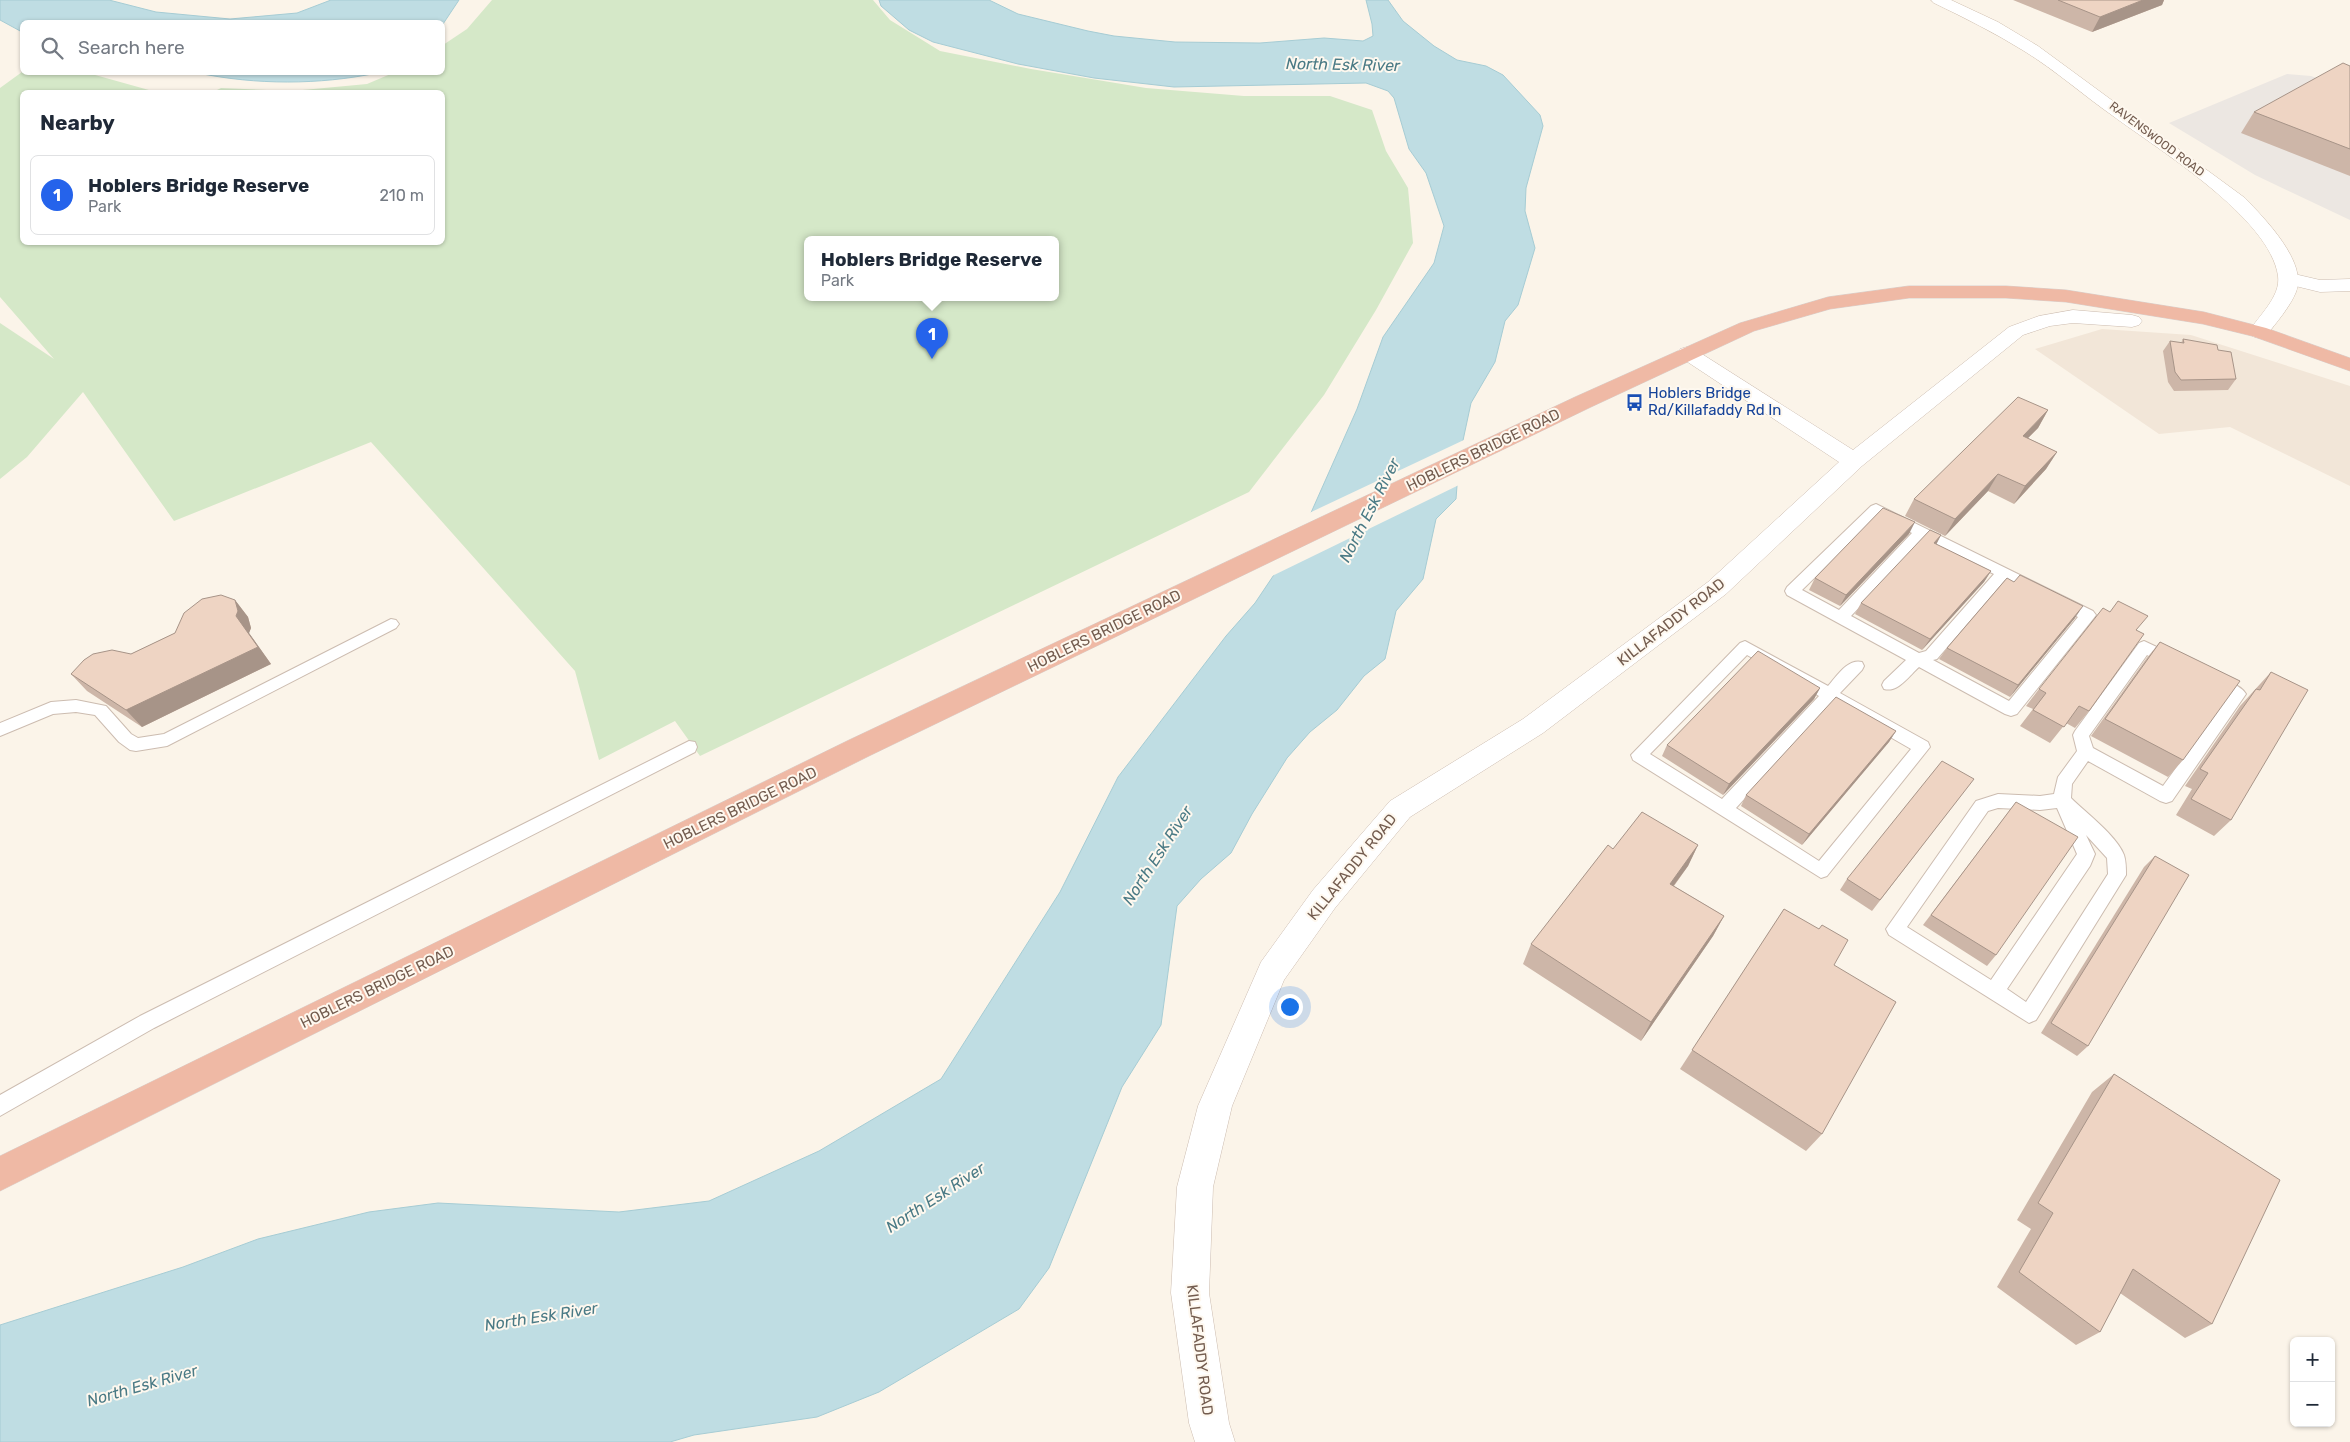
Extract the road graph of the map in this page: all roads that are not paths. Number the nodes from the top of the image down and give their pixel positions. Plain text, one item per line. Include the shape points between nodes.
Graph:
1 (1939, 0) edge
2 (2290, 279) junction
3 (2350, 286) edge
4 (2132, 321) dead end
5 (2259, 332) junction
6 (1687, 353) junction
7 (2350, 364) edge
8 (1854, 461) junction
9 (1921, 532) junction
10 (2002, 572) junction
11 (1841, 618) junction
12 (391, 624) dead end
13 (1917, 659) junction
14 (1856, 666) dead end
15 (2187, 668) edge
16 (2204, 677) edge
17 (1890, 685) dead end
18 (1829, 695) junction
19 (0, 730) edge
20 (689, 747) dead end
21 (2086, 752) junction
22 (2062, 800) junction
23 (1724, 809) junction
24 (1994, 992) junction
25 (0, 1106) edge
26 (0, 1174) edge
27 (1215, 1442) edge

1 - 2 street, RAVENSWOOD ROAD via 1992,24 2032,49 2230,194 2273,241
2 - 3 street via 2320,286
2 - 5 street via 2287,291
4 - 8 street, KILLAFADDY ROAD via 2067,316 2043,320 2016,331
5 - 6 highway, HOBLERS BRIDGE ROAD via 2173,312 2066,296 1909,292 1828,302 1747,328
5 - 7 highway, HOBLERS BRIDGE ROAD
6 - 8 street
6 - 26 highway, HOBLERS BRIDGE ROAD via 860,748
8 - 27 street, KILLAFADDY ROAD via 1717,588 1533,726 1400,809 1324,899 1272,972 1215,1106 1195,1187 1190,1293 1209,1423
9 - 10 lane
9 - 11 lane
9 - 11 lane via 1876,509 1792,591
10 - 13 lane via 1931,655
10 - 13 lane via 2088,615 2011,710
11 - 13 lane
12 - 19 lane via 167,740 136,745 125,738 100,710 76,706 51,708
13 - 17 lane
14 - 18 lane
15 - 21 lane via 2144,647 2081,735
16 - 21 lane via 2238,694 2166,796
18 - 23 lane
18 - 23 lane via 1745,647 1639,755
18 - 23 lane via 1922,747 1821,871
20 - 25 lane via 148,1022
21 - 22 lane via 2064,782
22 - 24 lane via 2086,854 2084,861
22 - 24 lane via 2108,845 2116,856 2117,875 2029,1014
22 - 24 lane via 1998,801 1982,806 1895,929

